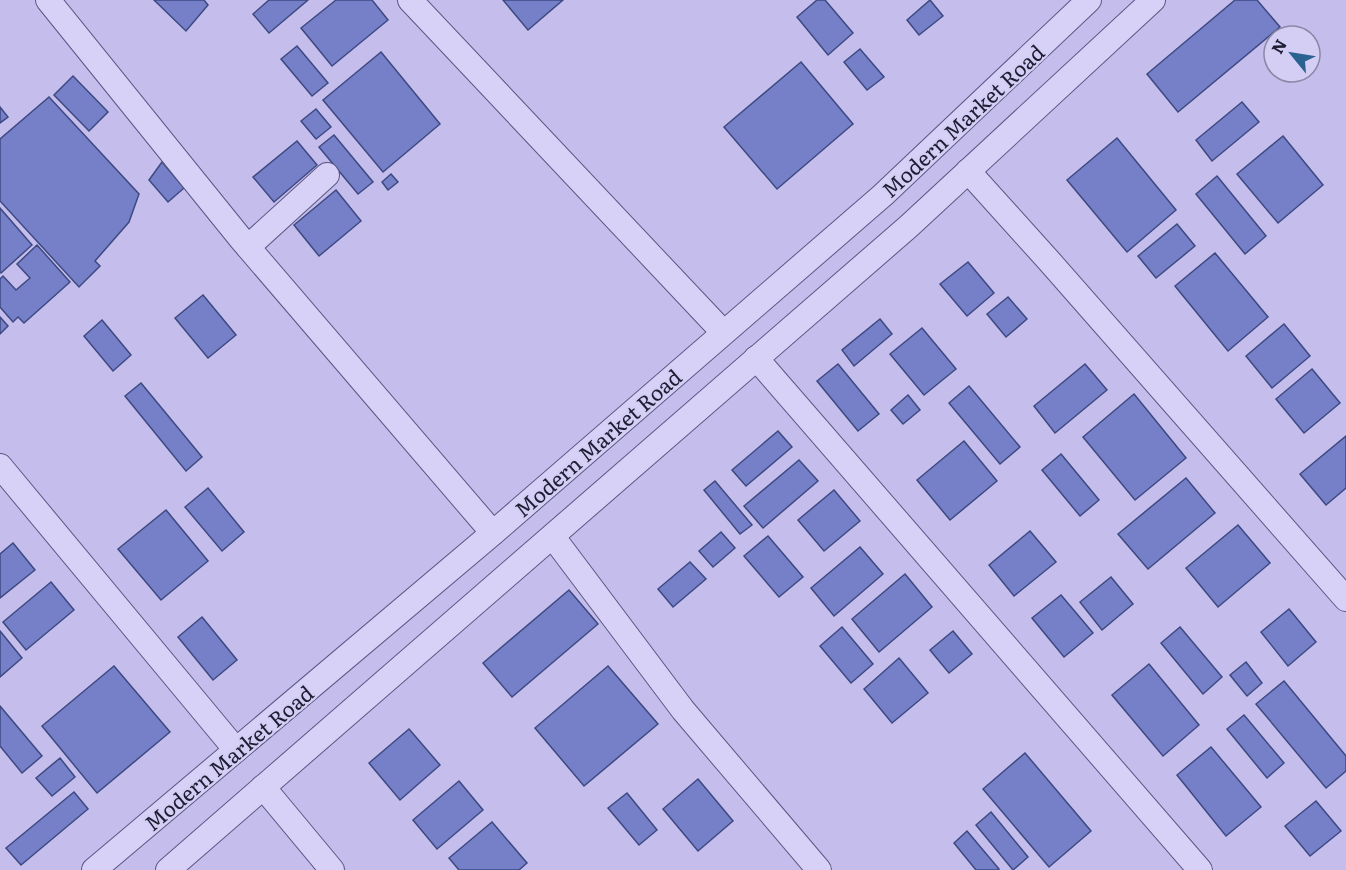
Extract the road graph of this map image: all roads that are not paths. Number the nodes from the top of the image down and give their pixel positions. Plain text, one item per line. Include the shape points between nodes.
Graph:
1 (48, 0) edge
2 (410, 0) edge
3 (1089, 0) edge
4 (1153, 0) edge
5 (968, 171) junction
6 (327, 175) dead end
7 (883, 195) junction
8 (909, 226) junction
9 (248, 247) junction
10 (723, 332) junction
11 (756, 358) junction
12 (0, 466) edge
13 (493, 533) junction
14 (553, 537) junction
15 (1346, 599) edge
16 (236, 750) junction
17 (263, 787) junction
18 (94, 870) edge
19 (168, 870) edge
20 (332, 870) edge
21 (819, 870) edge
22 (1200, 870) edge

1 - 9 street
2 - 10 street
3 - 7 street, Modern Market Road
4 - 5 street, Modern Market Road
5 - 8 street, Modern Market Road
5 - 15 street
6 - 9 street
7 - 8 street
7 - 10 street, Modern Market Road
8 - 11 street, Modern Market Road
9 - 13 street
10 - 13 street, Modern Market Road
11 - 14 street, Modern Market Road
11 - 22 street
12 - 16 street
13 - 16 street, Modern Market Road
14 - 17 street, Modern Market Road
14 - 21 street via 683,710
16 - 18 street, Modern Market Road
17 - 19 street, Modern Market Road
17 - 20 street

